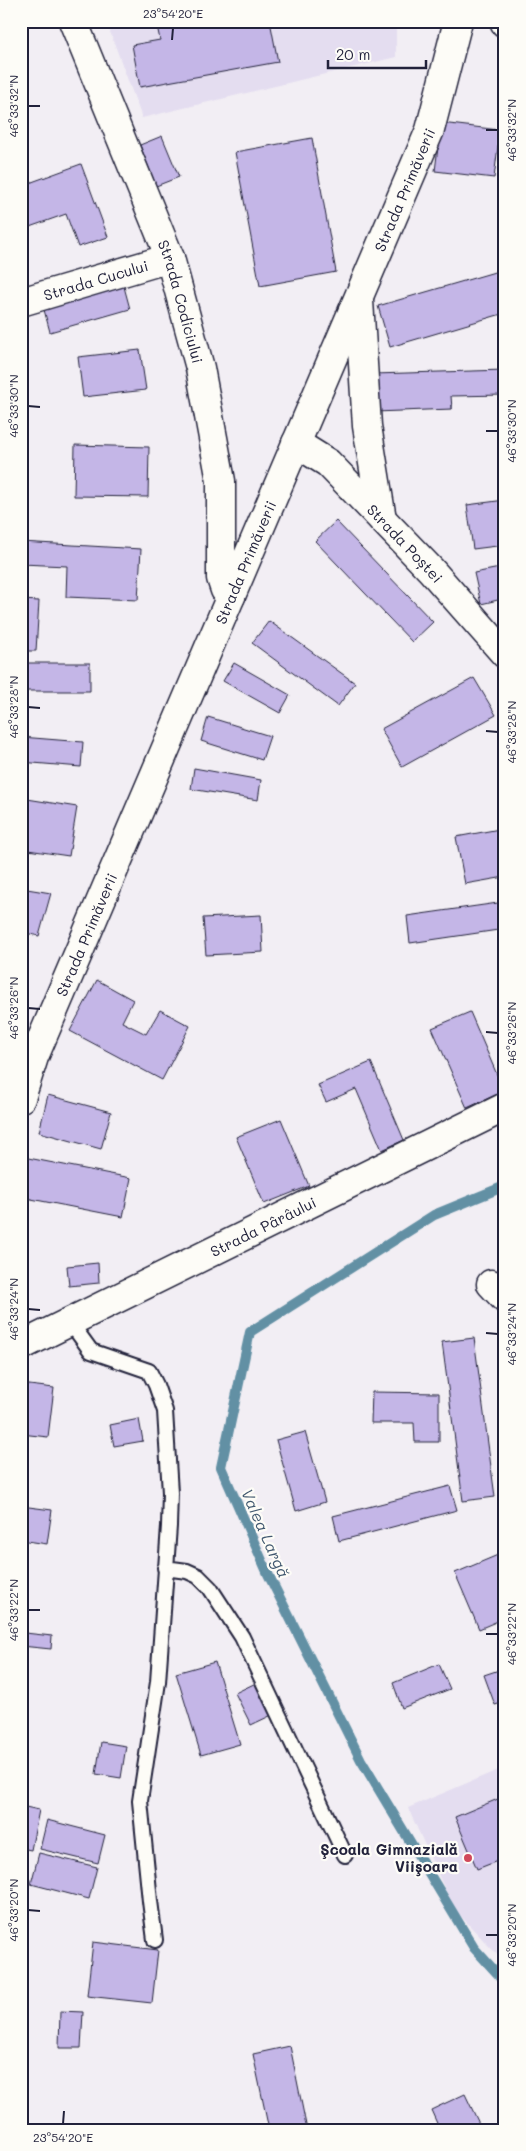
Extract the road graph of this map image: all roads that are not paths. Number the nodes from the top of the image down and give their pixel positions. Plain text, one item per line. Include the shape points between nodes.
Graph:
1 (73, 21) edge
2 (458, 21) edge
3 (170, 258) junction
4 (359, 297) junction
5 (21, 302) edge
6 (296, 443) junction
7 (382, 519) junction
8 (231, 596) junction
9 (505, 654) edge
10 (21, 1098) edge
11 (505, 1107) edge
12 (70, 1322) junction
13 (21, 1346) edge
14 (165, 1568) junction
15 (345, 1855) dead end
16 (155, 1940) dead end

1 - 3 street, Strada Codiciului
2 - 4 street, Strada Primăverii via 430,130
3 - 5 street, Strada Cucului
3 - 8 street, Strada Codiciului via 200,368 221,481 221,578
4 - 6 street, Strada Primăverii
4 - 7 street via 367,426
6 - 7 street, Strada Poștei via 328,462
6 - 8 street, Strada Primăverii
7 - 9 street, Strada Poștei via 432,570
8 - 10 street, Strada Primăverii via 38,1048
11 - 12 street, Strada Pârâului
12 - 13 street, Strada Pârâului
12 - 14 lane via 91,1350 149,1371 156,1385 165,1411 170,1470
14 - 15 lane via 198,1576 210,1588 242,1637
14 - 16 lane via 158,1682 140,1801

